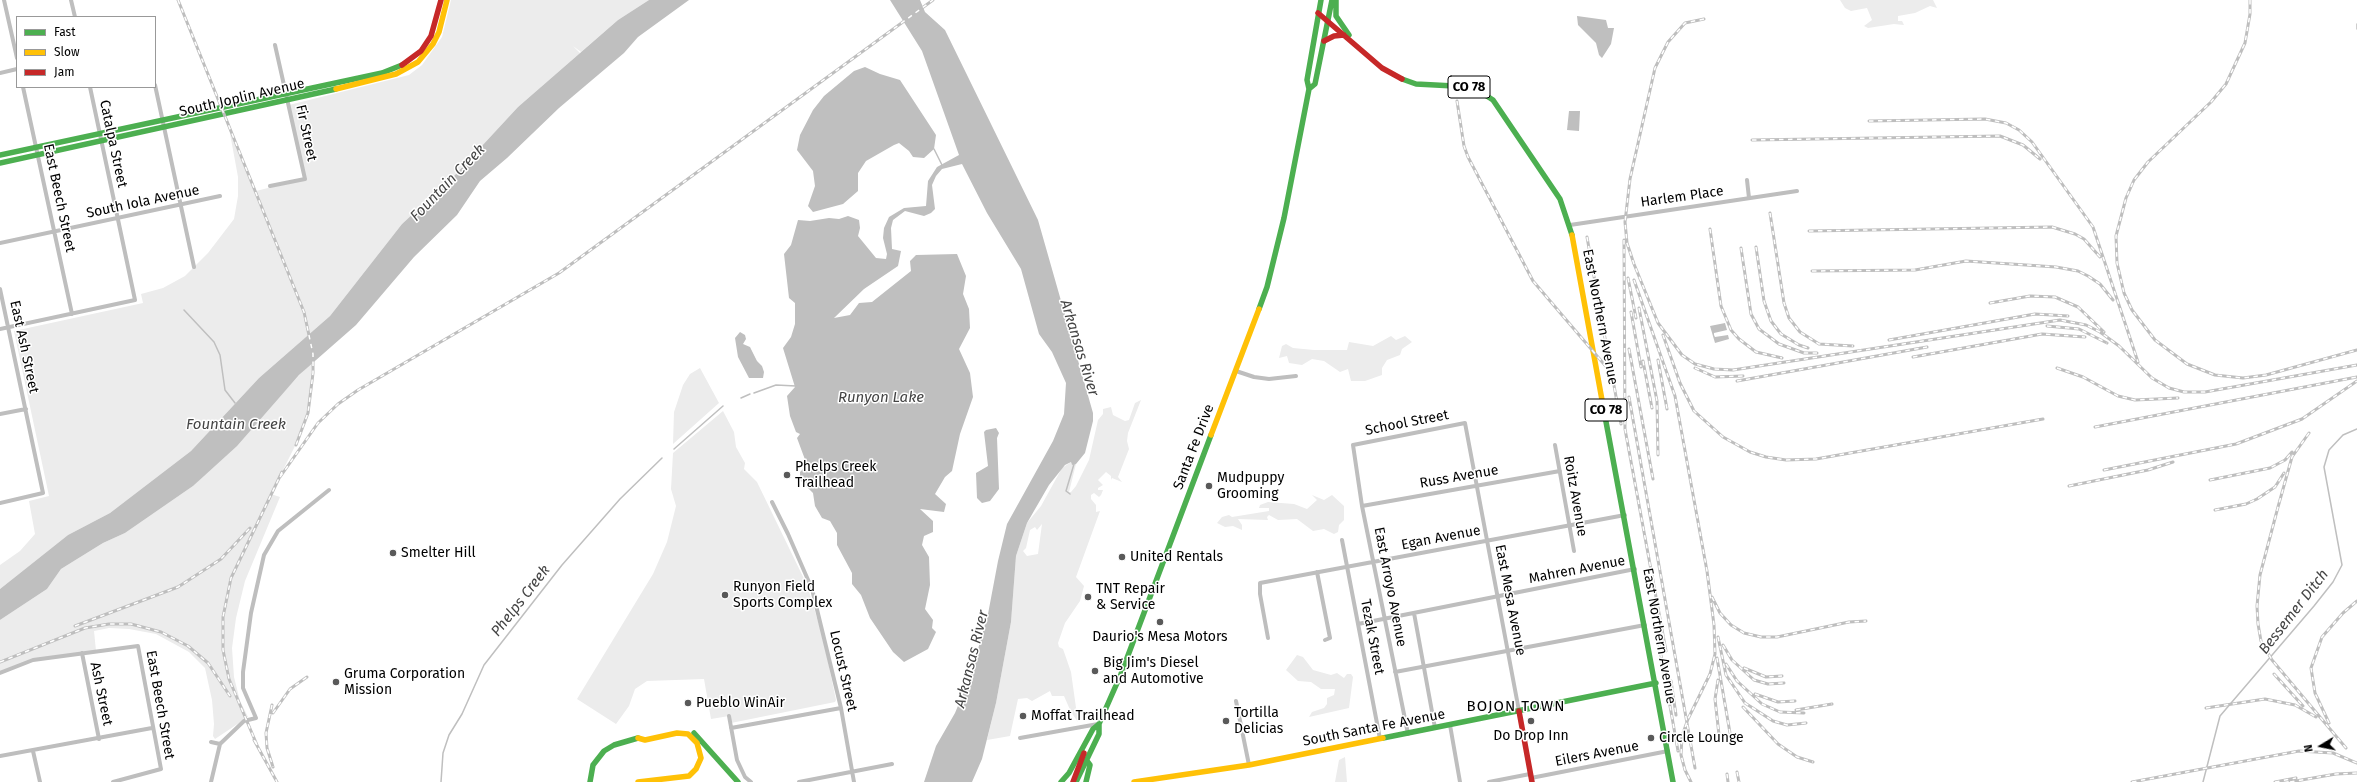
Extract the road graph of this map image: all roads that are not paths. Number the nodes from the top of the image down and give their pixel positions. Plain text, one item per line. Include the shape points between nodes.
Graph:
1 (4, 0) edge
2 (71, 0) edge
3 (442, 0) edge
4 (447, 0) edge
5 (1320, 0) edge
6 (1332, 0) edge
7 (1336, 0) edge
8 (1318, 13) junction
9 (74, 16) edge
10 (1329, 22) junction
11 (1344, 35) junction
12 (1324, 41) junction
13 (275, 45) dead end
14 (1364, 53) junction
15 (16, 54) edge
16 (16, 69) edge
17 (0, 73) edge
18 (24, 88) edge
19 (90, 88) edge
20 (156, 88) edge
21 (1309, 90) junction
22 (287, 97) junction
23 (162, 121) junction
24 (164, 128) junction
25 (101, 138) junction
26 (38, 151) junction
27 (0, 155) edge
28 (0, 163) edge
29 (1747, 180) dead end
30 (270, 186) dead end
31 (1797, 191) dead end
32 (220, 196) dead end
33 (1749, 198) junction
34 (182, 204) junction
35 (118, 219) junction
36 (1570, 225) junction
37 (55, 232) junction
38 (0, 243) edge
39 (194, 267) dead end
40 (0, 289) edge
41 (72, 314) junction
42 (8, 327) junction
43 (0, 329) edge
44 (1236, 371) junction
45 (1296, 376) dead end
46 (26, 409) junction
47 (0, 414) edge
48 (1465, 423) joint
49 (1352, 445) joint
50 (1555, 445) dead end
51 (1560, 471) junction
52 (1476, 486) junction
53 (329, 490) dead end
54 (772, 502) dead end
55 (0, 503) edge
56 (1362, 506) junction
57 (1626, 515) junction
58 (1570, 525) junction
59 (1342, 540) dead end
60 (1487, 540) junction
61 (1574, 551) dead end
62 (1374, 562) junction
63 (1347, 567) junction
64 (1635, 570) junction
65 (1317, 572) junction
66 (1497, 596) junction
67 (1414, 613) junction
68 (1385, 618) junction
69 (1358, 624) junction
70 (1646, 625) junction
71 (1268, 638) dead end
72 (1325, 640) dead end
73 (1508, 652) junction
74 (82, 654) junction
75 (1424, 667) junction
76 (1396, 672) junction
77 (0, 673) edge
78 (1656, 683) junction
79 (1236, 701) dead end
80 (841, 708) junction
81 (1519, 711) junction
82 (729, 716) dead end
83 (1099, 724) junction
84 (1450, 725) junction
85 (152, 728) junction
86 (731, 728) junction
87 (1435, 728) junction
88 (1408, 734) junction
89 (638, 738) junction
90 (1020, 738) dead end
91 (1088, 738) junction
92 (99, 739) junction
93 (1380, 739) junction
94 (211, 742) dead end
95 (220, 744) junction
96 (33, 751) junction
97 (1668, 752) junction
98 (0, 756) edge
99 (1087, 761) junction
100 (892, 764) dead end
101 (1249, 765) junction
102 (852, 772) junction
103 (1168, 778) junction
104 (1531, 778) edge
105 (1064, 781) edge
106 (40, 782) edge
107 (112, 782) edge
108 (211, 782) edge
109 (590, 782) edge
110 (638, 782) edge
111 (738, 782) edge
112 (751, 782) edge
113 (799, 782) edge
114 (854, 782) edge
115 (1073, 782) edge
116 (1076, 782) edge
117 (1086, 782) edge
118 (1134, 782) edge
119 (1161, 782) edge
120 (1460, 782) edge
121 (1489, 782) edge
122 (1673, 782) edge

1 - 15 street
2 - 9 street
3 - 22 main road, South Joplin Avenue via 431,36 421,51 409,61 382,73
4 - 22 main road, South Joplin Avenue via 439,32 433,44 426,55 405,70 387,77
5 - 8 main road
6 - 10 main road
7 - 14 main road via 1336,16 1341,26
8 - 10 main road, East Northern Avenue / CO 78
8 - 21 main road via 1307,80
10 - 11 main road, East Northern Avenue / CO 78
10 - 12 main road
11 - 12 main road
11 - 14 main road, East Northern Avenue / CO 78
12 - 21 main road via 1315,84
13 - 22 street, Fir Street
14 - 36 main road, East Northern Avenue / CO 78 via 1382,68 1408,82 1472,87 1486,94 1493,100 1556,191
16 - 17 street
18 - 26 street, East Beech Street
19 - 25 street, Catalpa Street
20 - 23 street
21 - 44 main road, Santa Fe Drive via 1267,287
22 - 23 main road, South Joplin Avenue
22 - 24 main road, South Joplin Avenue
22 - 30 street, Fir Street via 305,179
23 - 24 street
23 - 25 main road, South Joplin Avenue
24 - 25 main road, South Joplin Avenue
24 - 34 street
25 - 26 main road, South Joplin Avenue
25 - 35 street, Catalpa Street
26 - 27 main road, South Joplin Avenue
26 - 28 main road, South Joplin Avenue
26 - 37 street, East Beech Street
29 - 33 street
31 - 33 street, Harlem Place
32 - 34 street, South Iola Avenue
33 - 36 street, Harlem Place
34 - 35 street, South Iola Avenue
34 - 39 street
35 - 37 street, South Iola Avenue
35 - 41 street, Catalpa Street via 135,300
36 - 57 main road, East Northern Avenue / CO 78
37 - 38 street, South Iola Avenue
37 - 41 street, East Beech Street
40 - 42 street, East Ash Street
41 - 42 street
42 - 43 street
42 - 46 street, East Ash Street
44 - 45 street via 1269,379
44 - 83 main road, Santa Fe Drive via 1121,674
46 - 47 street
46 - 55 street via 43,493
48 - 49 street, School Street
48 - 52 street, East Mesa Avenue
49 - 56 street, East Arroyo Avenue
50 - 51 street, Roitz Avenue
51 - 52 street, Russ Avenue
51 - 58 street, Roitz Avenue
52 - 56 street, Russ Avenue
52 - 60 street, East Mesa Avenue
53 - 95 street via 278,531 264,555 243,672 243,688 256,718 244,721
54 - 80 street, Locust Street via 812,589
56 - 62 street, East Arroyo Avenue
57 - 58 street, Egan Avenue
57 - 64 main road, East Northern Avenue / CO 78
58 - 60 street, Egan Avenue
58 - 61 street, Roitz Avenue
59 - 63 street, Tezak Street
60 - 62 street, Egan Avenue
60 - 66 street, East Mesa Avenue
62 - 63 street, Egan Avenue
62 - 68 street, East Arroyo Avenue
63 - 65 street, Egan Avenue
63 - 69 street, Tezak Street
64 - 66 street, Mahren Avenue
64 - 70 main road, East Northern Avenue / CO 78
65 - 71 street, Egan Avenue via 1260,583
65 - 72 street via 1330,638
66 - 67 street, Mahren Avenue
66 - 73 street, East Mesa Avenue
67 - 68 street, Mahren Avenue
67 - 75 street
68 - 69 street, Mahren Avenue
68 - 76 street, East Arroyo Avenue
69 - 93 street, Tezak Street
70 - 73 street
70 - 78 main road, East Northern Avenue / CO 78
73 - 75 street
73 - 81 street, East Mesa Avenue
74 - 77 street via 33,660
74 - 85 street, East Beech Street via 138,646
74 - 92 street, Ash Street
75 - 76 street
75 - 87 street
76 - 88 street, East Arroyo Avenue
78 - 81 main road, South Santa Fe Avenue
78 - 97 main road, East Northern Avenue / CO 78
79 - 101 street
80 - 86 street
80 - 102 street, Locust Street
81 - 84 main road, South Santa Fe Avenue
81 - 104 main road, East Mesa Avenue
82 - 86 street
83 - 90 street
83 - 91 main road, Santa Fe Drive
83 - 99 main road, Santa Fe Drive via 1099,734
84 - 87 main road, South Santa Fe Avenue
84 - 120 street
85 - 92 street
85 - 107 street, East Beech Street via 161,769
86 - 112 street via 737,760 745,778
87 - 88 main road, South Santa Fe Avenue
88 - 93 main road, South Santa Fe Avenue
89 - 109 main road via 614,745 604,751 593,765
89 - 110 main road via 645,740 677,733 688,734 697,743 701,758 689,776
89 - 111 main road via 672,730 691,732 703,741
91 - 105 main road, Santa Fe Drive
91 - 115 main road
92 - 96 street
93 - 101 main road, South Santa Fe Avenue
94 - 95 street
95 - 108 street
96 - 98 street
96 - 106 street
97 - 104 street, Eilers Avenue
97 - 122 main road, East Northern Avenue / CO 78
99 - 116 main road, Santa Fe Drive
99 - 117 main road via 1090,765
100 - 102 street
101 - 103 main road, South Santa Fe Avenue
102 - 113 street
102 - 114 street, Locust Street
103 - 118 main road, South Santa Fe Avenue
103 - 119 main road, South Santa Fe Avenue
104 - 121 street, Eilers Avenue

